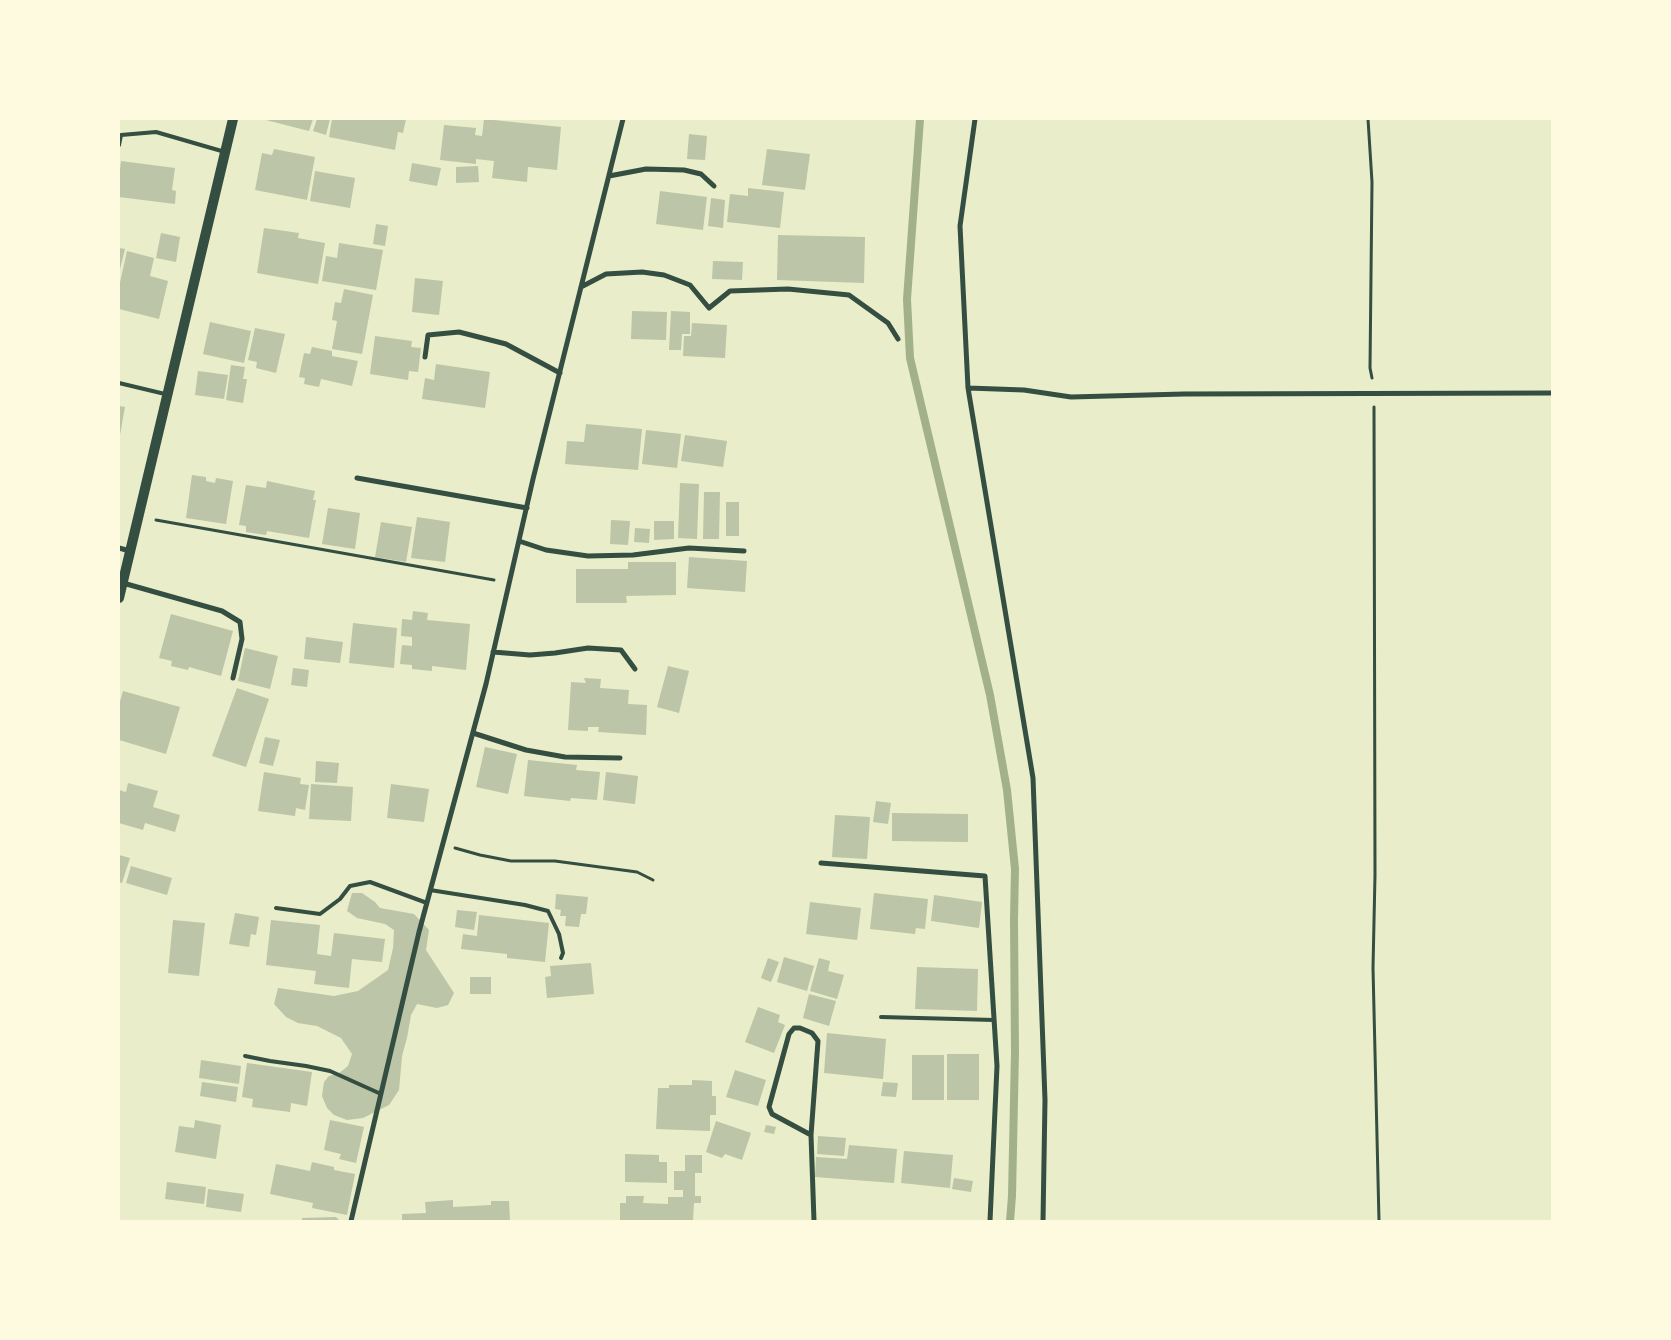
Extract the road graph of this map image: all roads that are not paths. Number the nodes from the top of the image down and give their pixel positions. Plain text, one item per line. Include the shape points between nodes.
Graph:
1 (233, 119) edge
2 (623, 119) edge
3 (975, 119) edge
4 (119, 145) edge
5 (225, 152) junction
6 (609, 176) junction
7 (714, 186) dead end
8 (581, 288) junction
9 (898, 340) dead end
10 (425, 358) dead end
11 (560, 373) junction
12 (119, 383) edge
13 (968, 388) junction
14 (1552, 392) edge
15 (167, 395) junction
16 (357, 478) dead end
17 (527, 508) junction
18 (519, 542) junction
19 (119, 548) edge
20 (130, 551) junction
21 (744, 551) dead end
22 (122, 583) junction
23 (119, 598) edge
24 (493, 652) junction
25 (635, 669) dead end
26 (233, 678) dead end
27 (473, 733) junction
28 (620, 758) dead end
29 (821, 863) dead end
30 (430, 890) junction
31 (427, 903) junction
32 (276, 908) dead end
33 (561, 958) dead end
34 (880, 1017) dead end
35 (994, 1020) junction
36 (245, 1056) dead end
37 (381, 1094) junction
38 (811, 1135) junction
39 (351, 1221) edge
40 (814, 1221) edge
41 (990, 1221) edge
42 (1043, 1221) edge

1 - 5 main road
2 - 6 street
3 - 13 street via 960,226
4 - 5 lane via 121,135 156,132
5 - 15 main road
6 - 7 street via 646,169 684,170 702,174
6 - 8 street
8 - 9 street via 606,274 642,272 664,275 690,285 709,308 730,291 788,289 849,295 888,323
8 - 11 street
10 - 11 street via 428,335 459,332 506,344
11 - 17 street
12 - 15 lane
13 - 14 street via 1071,396
13 - 42 street via 1033,778 1045,1100
15 - 20 main road
16 - 17 street
17 - 18 street
18 - 21 street via 588,556 633,555 689,548
18 - 24 street
19 - 20 street
20 - 22 main road
22 - 23 main road
22 - 26 street via 222,610 240,622 242,639
24 - 25 street via 530,655 588,648 621,650
24 - 27 street
27 - 28 street via 526,750 565,757
27 - 30 street
29 - 35 street via 985,876
30 - 31 street
30 - 33 lane via 525,904 548,912 560,934
31 - 32 lane via 370,882 350,886 340,899 320,914
31 - 37 street
34 - 35 lane
35 - 41 street via 996,1066
36 - 37 lane via 330,1071
37 - 39 street
38 - 38 street via 818,1041 812,1033 794,1028 789,1034 769,1107 772,1114
38 - 40 street

